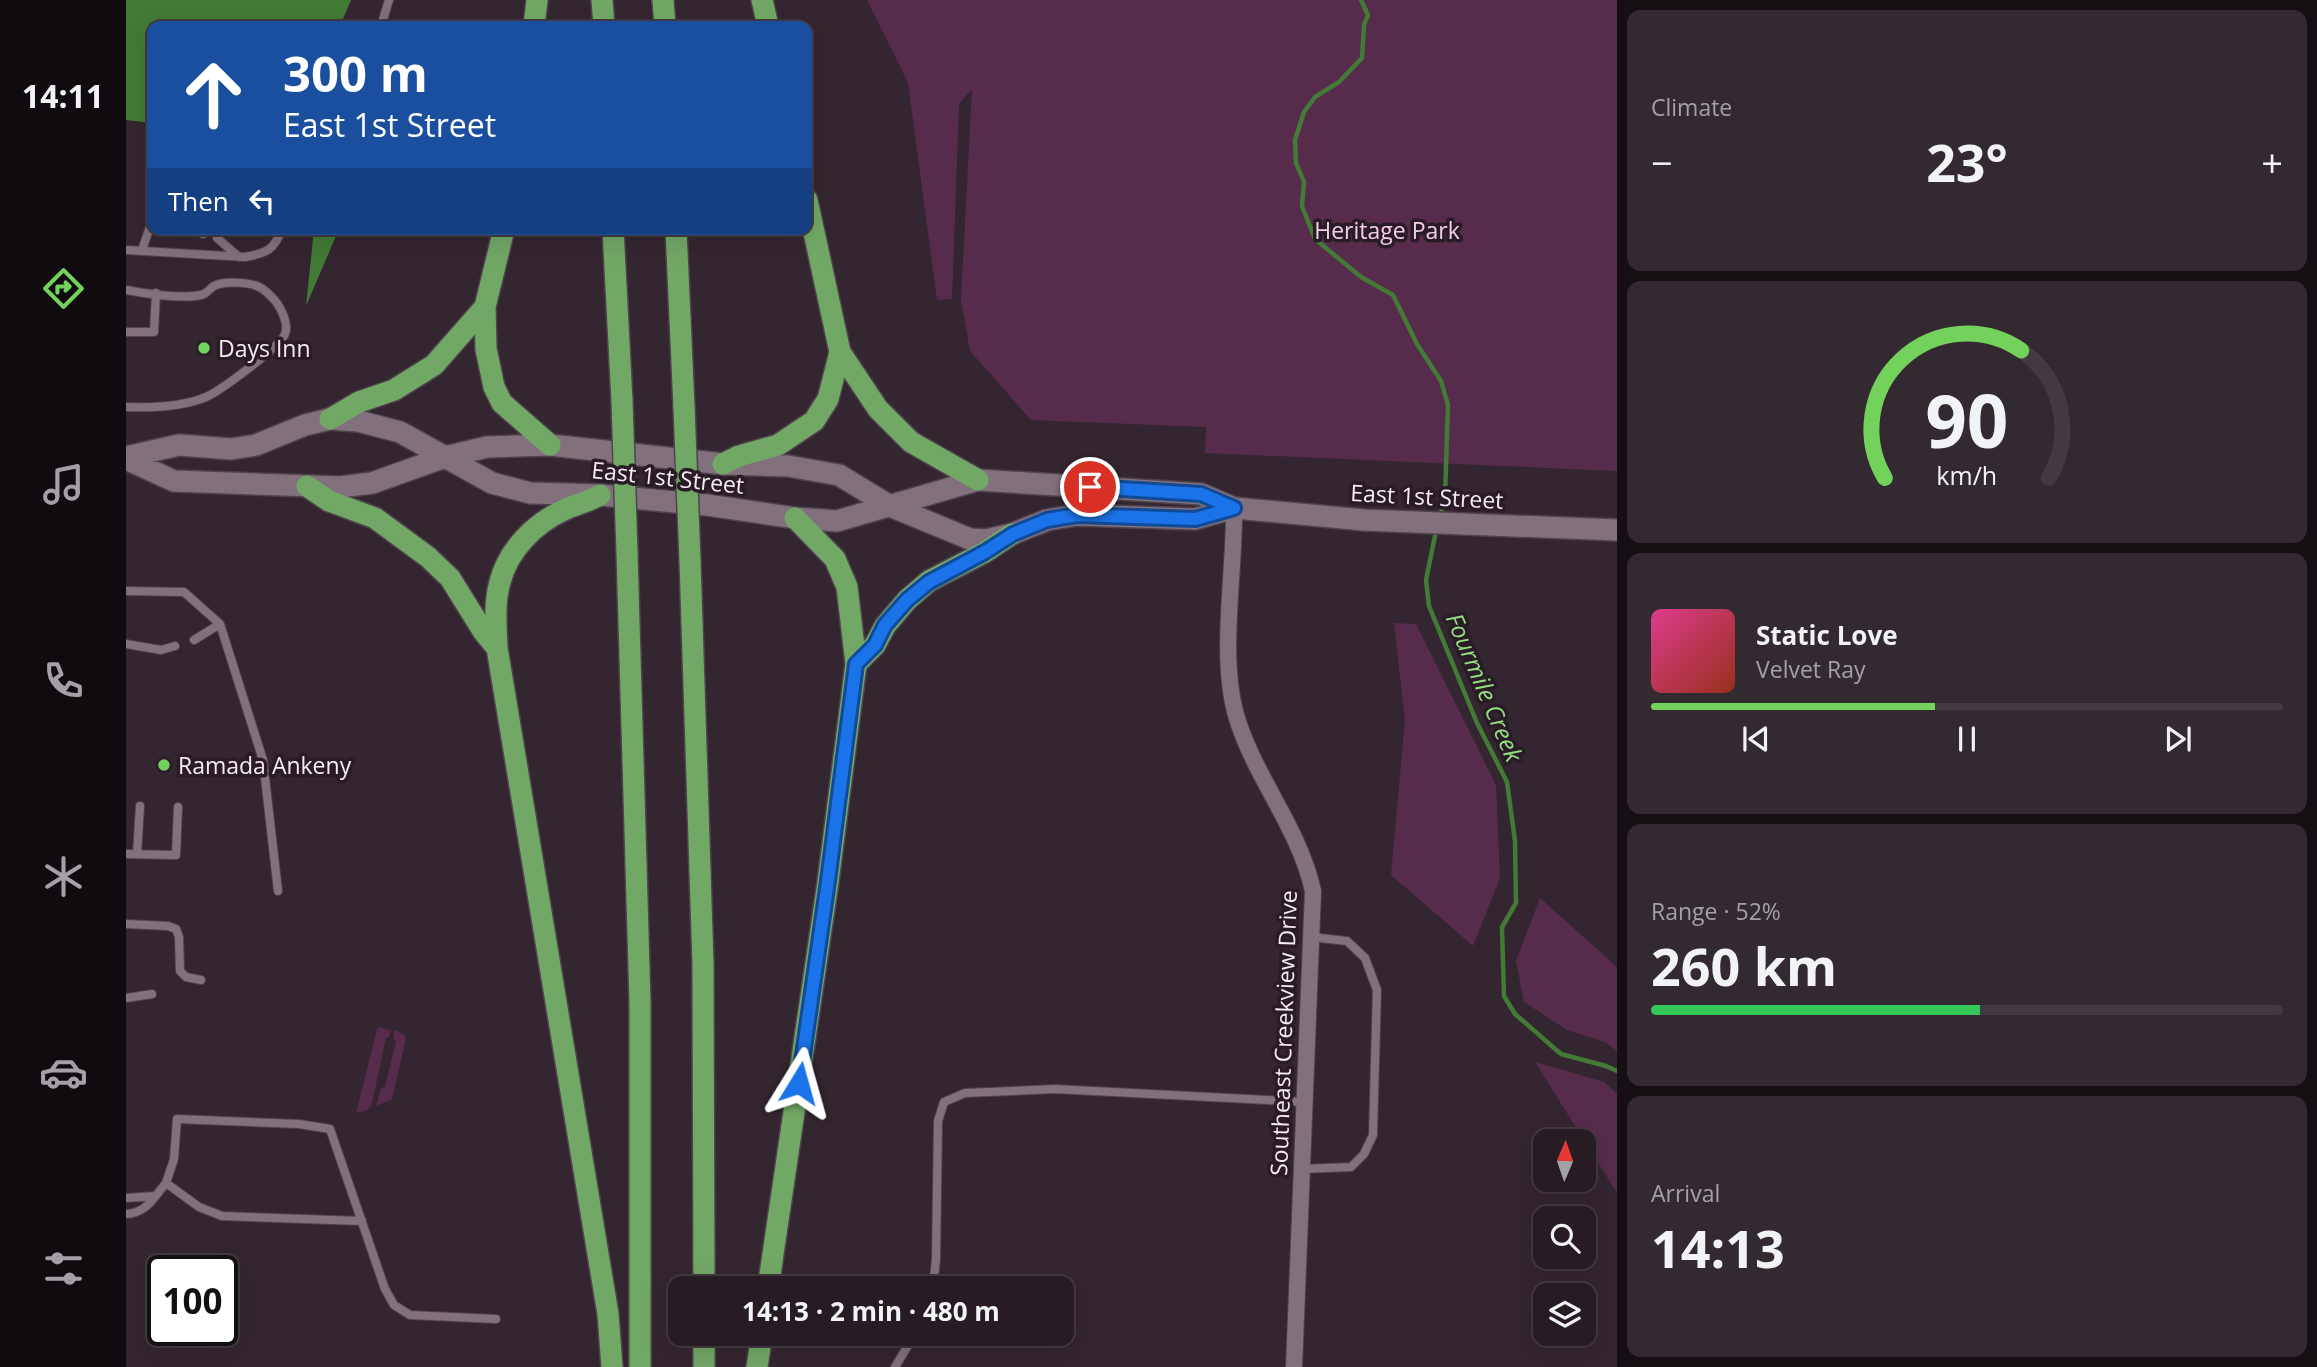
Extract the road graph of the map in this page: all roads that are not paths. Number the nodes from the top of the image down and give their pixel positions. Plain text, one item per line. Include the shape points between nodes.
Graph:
1 (389, 0) edge
2 (537, 0) edge
3 (602, 0) edge
4 (663, 0) edge
5 (762, 0) edge
6 (383, 21) edge
7 (535, 21) edge
8 (604, 21) edge
9 (665, 21) edge
10 (767, 21) edge
11 (812, 223) edge
12 (147, 235) edge
13 (280, 235) edge
14 (503, 235) edge
15 (613, 235) edge
16 (676, 235) edge
17 (217, 238) dead end
18 (126, 250) edge
19 (142, 250) junction
20 (239, 257) junction
21 (126, 290) edge
22 (156, 293) junction
23 (485, 307) junction
24 (126, 332) edge
25 (840, 352) junction
26 (126, 407) edge
27 (330, 419) junction
28 (550, 445) junction
29 (445, 457) junction
30 (126, 458) edge
31 (723, 464) junction
32 (978, 480) junction
33 (307, 486) junction
34 (600, 495) junction
35 (890, 506) junction
36 (1234, 508) junction
37 (795, 519) junction
38 (1617, 530) edge
39 (1013, 534) junction
40 (126, 591) edge
41 (220, 624) junction
42 (194, 640) dead end
43 (126, 645) edge
44 (175, 646) dead end
45 (497, 648) junction
46 (856, 664) junction
47 (140, 806) dead end
48 (178, 807) dead end
49 (126, 854) edge
50 (137, 854) junction
51 (278, 891) dead end
52 (126, 924) edge
53 (1311, 937) junction
54 (201, 980) dead end
55 (152, 994) dead end
56 (126, 999) edge
57 (1304, 1101) junction
58 (1301, 1169) junction
59 (166, 1183) junction
60 (155, 1196) junction
61 (126, 1198) edge
62 (126, 1214) edge
63 (362, 1221) junction
64 (704, 1276) edge
65 (770, 1276) edge
66 (934, 1276) edge
67 (496, 1319) dead end
68 (704, 1346) edge
69 (760, 1346) edge
70 (908, 1346) edge
71 (611, 1367) edge
72 (640, 1367) edge
73 (704, 1367) edge
74 (757, 1367) edge
75 (895, 1367) edge
76 (1294, 1367) edge

1 - 6 lane
2 - 7 highway
3 - 8 highway
4 - 9 highway
5 - 10 highway
11 - 25 highway
12 - 19 lane
13 - 20 lane via 276,245 261,254
14 - 23 highway
15 - 72 highway, bridge via 640,989
16 - 64 highway, bridge via 703,964
17 - 20 lane
18 - 19 lane
19 - 20 lane
21 - 22 lane
22 - 24 lane via 154,332
22 - 26 lane via 203,295 216,285 258,286 282,312 285,335 236,379 208,397 188,403
23 - 27 highway via 434,365 394,390 359,402
23 - 28 highway via 486,349 494,387 502,403
25 - 31 highway via 828,399 814,421 778,445
25 - 32 highway via 878,409 911,442
27 - 29 main road, East 1st Street via 400,432
27 - 30 main road, East 1st Street via 256,445 231,449 178,445
28 - 29 main road, East 1st Street via 487,447
28 - 31 main road, East 1st Street
29 - 33 main road, East 1st Street via 372,483
29 - 34 main road, East 1st Street via 492,483 530,493
30 - 33 main road, East 1st Street via 174,481
31 - 35 main road, East 1st Street via 788,466 839,475
32 - 35 main road, East 1st Street
32 - 36 main road, East 1st Street via 1201,494
33 - 45 highway via 329,501 374,518 428,557 450,579
34 - 37 main road, East 1st Street
34 - 45 highway via 534,528 516,549 500,581
35 - 37 main road, East 1st Street via 837,521
35 - 39 main road, East 1st Street via 970,539
36 - 38 main road, East 1st Street via 1364,520
36 - 39 main road, East 1st Street via 1195,519 1077,515 1047,520
36 - 53 street, Southeast Creekview Drive via 1231,698 1244,740 1307,866 1312,891
37 - 46 highway via 835,559 847,587
39 - 46 highway via 929,582 907,600
40 - 41 lane via 184,592
41 - 42 lane
41 - 51 lane via 262,760
43 - 44 lane via 161,650
45 - 71 highway via 600,1262
46 - 65 highway
47 - 50 lane
48 - 50 lane via 176,855
49 - 50 lane
52 - 54 lane via 176,929 180,971
53 - 57 street, Southeast Creekview Drive
53 - 58 lane via 1347,941 1365,958 1377,990 1373,1135 1351,1167
55 - 56 lane
57 - 58 street, Southeast Creekview Drive
57 - 66 lane via 1055,1089 965,1093 944,1102 938,1121
58 - 76 street, Southeast Creekview Drive
59 - 60 lane
59 - 63 lane via 199,1207 222,1216
59 - 63 lane via 174,1159 177,1119 330,1129
60 - 61 lane
60 - 62 lane via 142,1210
63 - 67 lane via 394,1305 410,1315
68 - 73 highway
69 - 74 highway
70 - 75 lane

